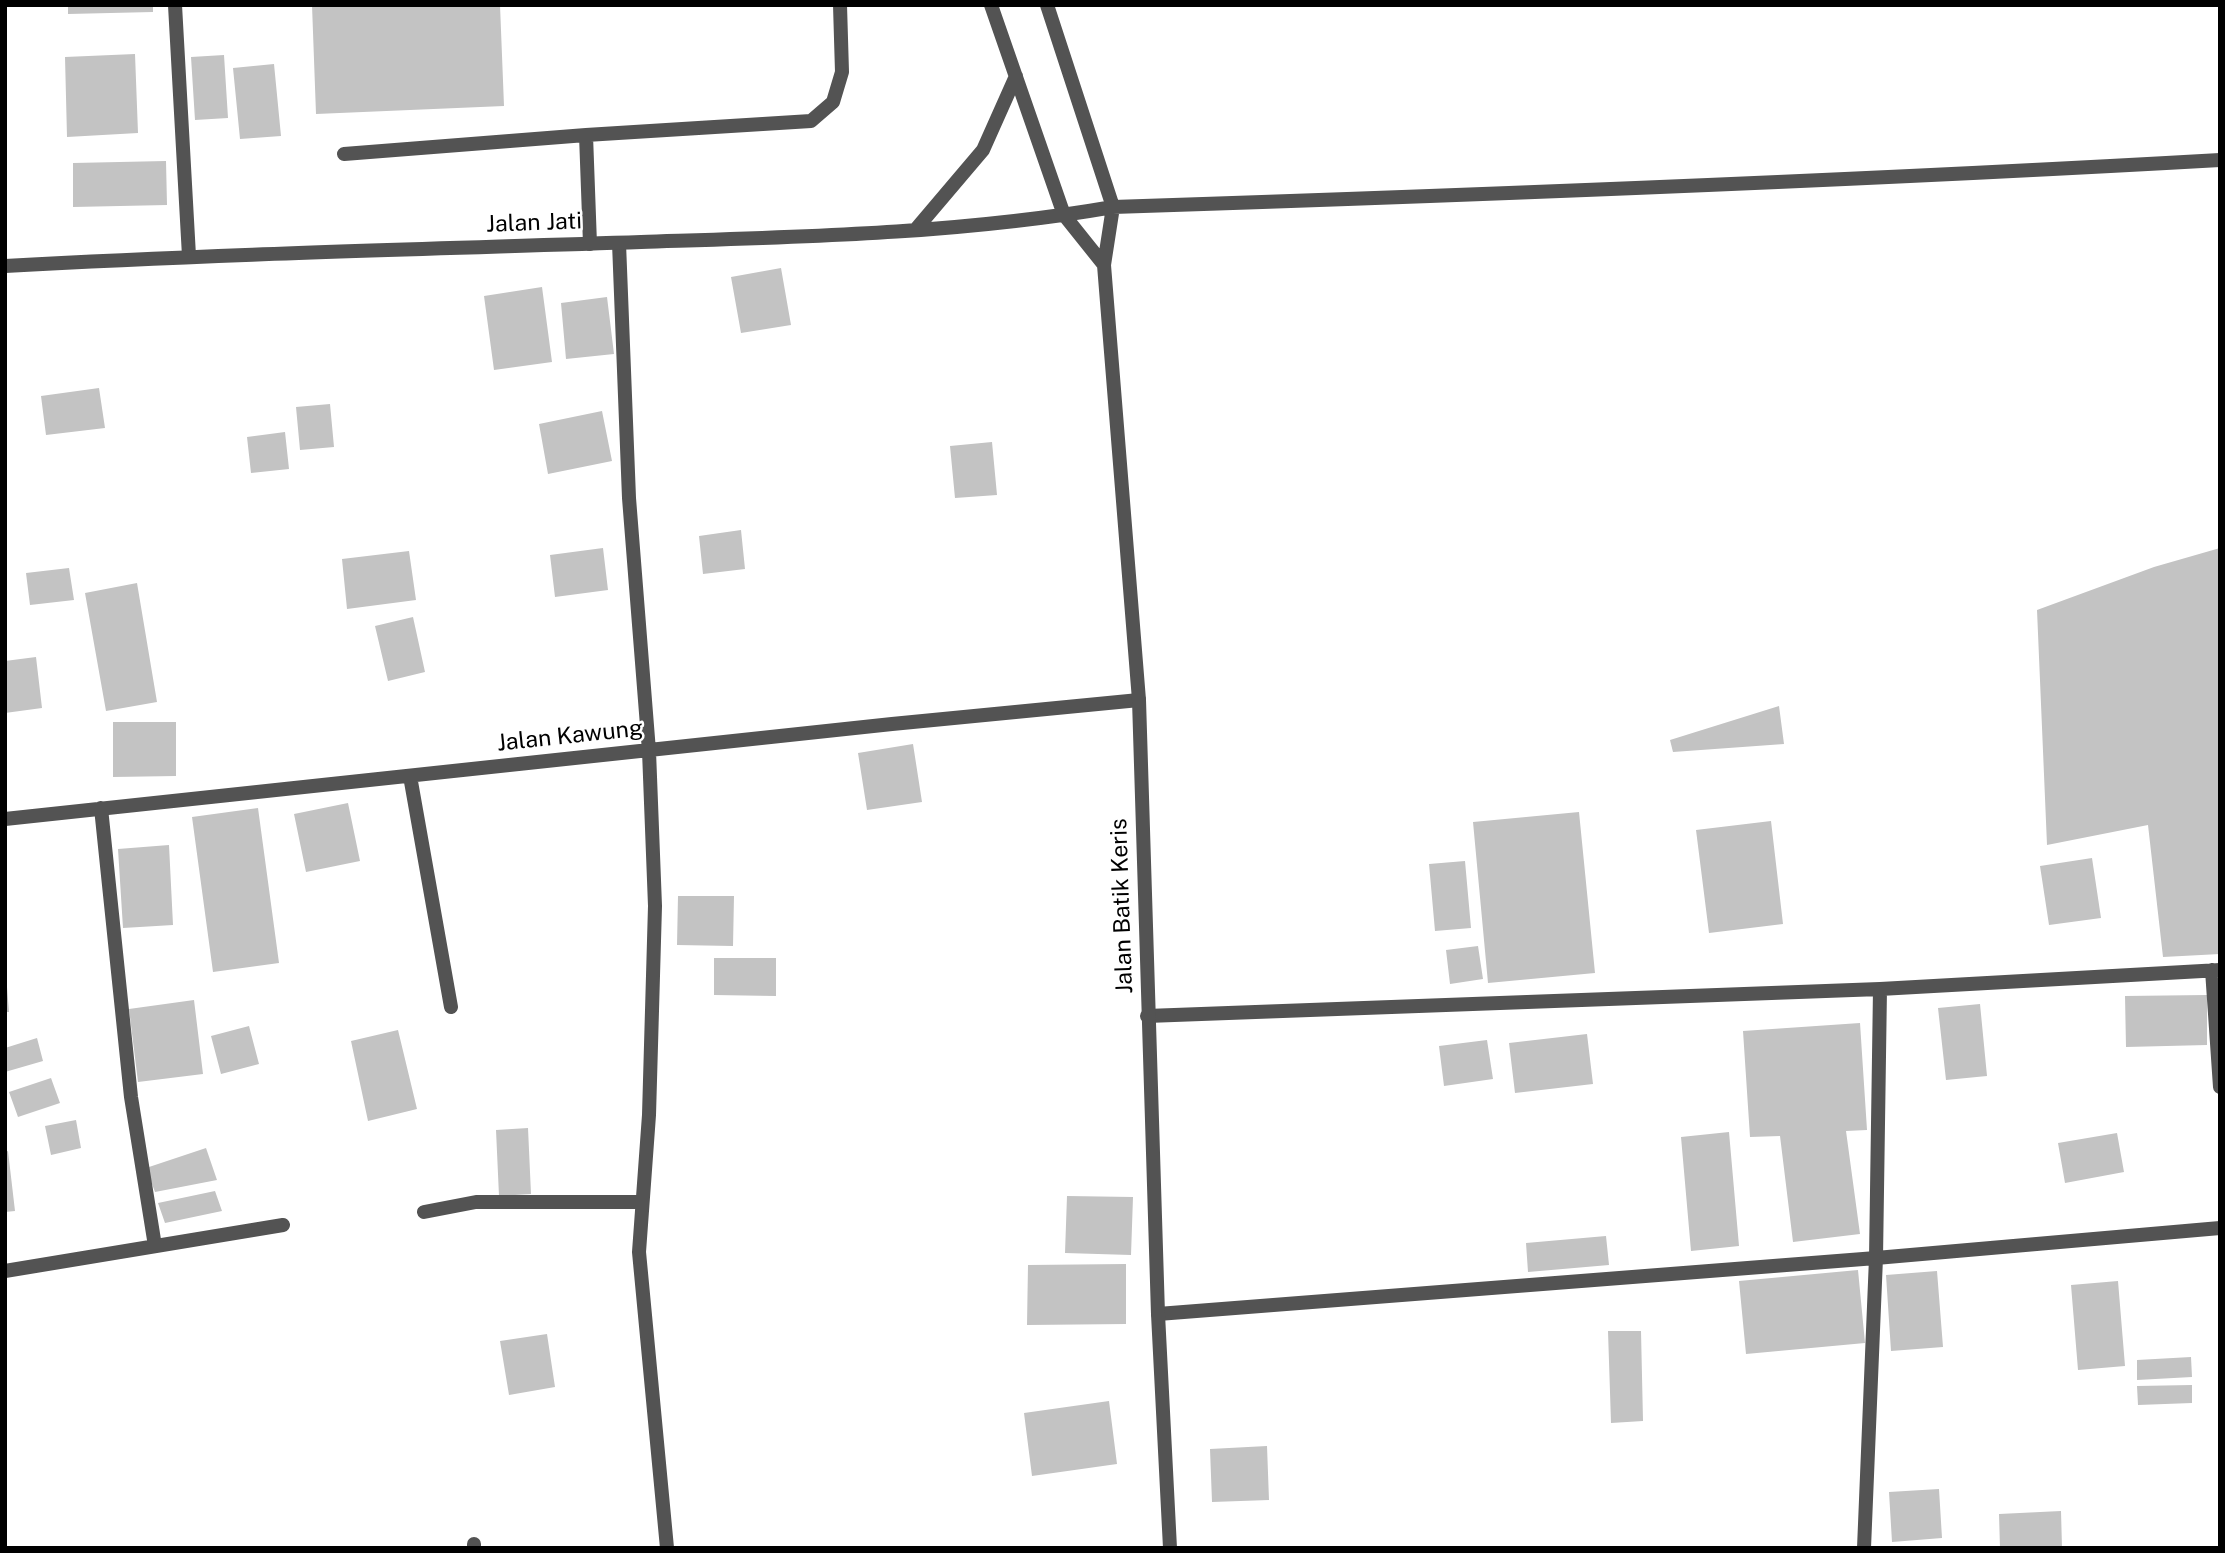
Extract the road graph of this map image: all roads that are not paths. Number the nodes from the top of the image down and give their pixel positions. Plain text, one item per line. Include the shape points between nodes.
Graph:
1 (175, 5) edge
2 (840, 5) edge
3 (991, 5) edge
4 (1047, 5) edge
5 (1016, 76) junction
6 (586, 135) junction
7 (344, 154) dead end
8 (2220, 160) edge
9 (1113, 207) junction
10 (1064, 215) junction
11 (916, 229) junction
12 (619, 243) junction
13 (590, 244) junction
14 (189, 256) junction
15 (1104, 265) junction
16 (5, 267) edge
17 (1139, 700) junction
18 (649, 751) junction
19 (410, 776) junction
20 (101, 808) junction
21 (5, 819) edge
22 (2216, 970) edge
23 (1880, 989) junction
24 (451, 1007) dead end
25 (1147, 1016) junction
26 (2220, 1087) edge
27 (642, 1202) junction
28 (424, 1212) dead end
29 (283, 1225) dead end
30 (2220, 1228) edge
31 (155, 1246) junction
32 (1876, 1258) junction
33 (5, 1271) edge
34 (1158, 1314) junction
35 (667, 1548) edge
36 (1170, 1548) edge
37 (1864, 1548) edge

1 - 14 street
2 - 6 street via 842,72 833,102 811,121
3 - 5 street
4 - 9 street
5 - 10 street
5 - 11 street via 983,150
6 - 7 street
6 - 13 street
8 - 9 street, Jalan Jati via 1906,178
9 - 10 street, Jalan Jati
9 - 15 street, Jalan Batik Keris
10 - 11 street, Jalan Jati
10 - 15 street
11 - 12 street, Jalan Jati
12 - 13 street, Jalan Jati
12 - 18 street via 629,498
13 - 14 street, Jalan Jati
14 - 16 street, Jalan Jati
15 - 17 street, Jalan Batik Keris
17 - 18 street, Jalan Kawung
17 - 25 street, Jalan Batik Keris
18 - 19 street, Jalan Kawung
18 - 27 street via 654,974
19 - 20 street, Jalan Kawung
19 - 24 street
20 - 21 street, Jalan Kawung
20 - 31 street via 131,1097
22 - 23 street
22 - 26 street
23 - 25 street
23 - 32 street
25 - 34 street, Jalan Batik Keris
27 - 28 street via 476,1202
27 - 35 street via 639,1252
29 - 31 street
30 - 32 street
31 - 33 street
32 - 34 street
32 - 37 street
34 - 36 street, Jalan Batik Keris

